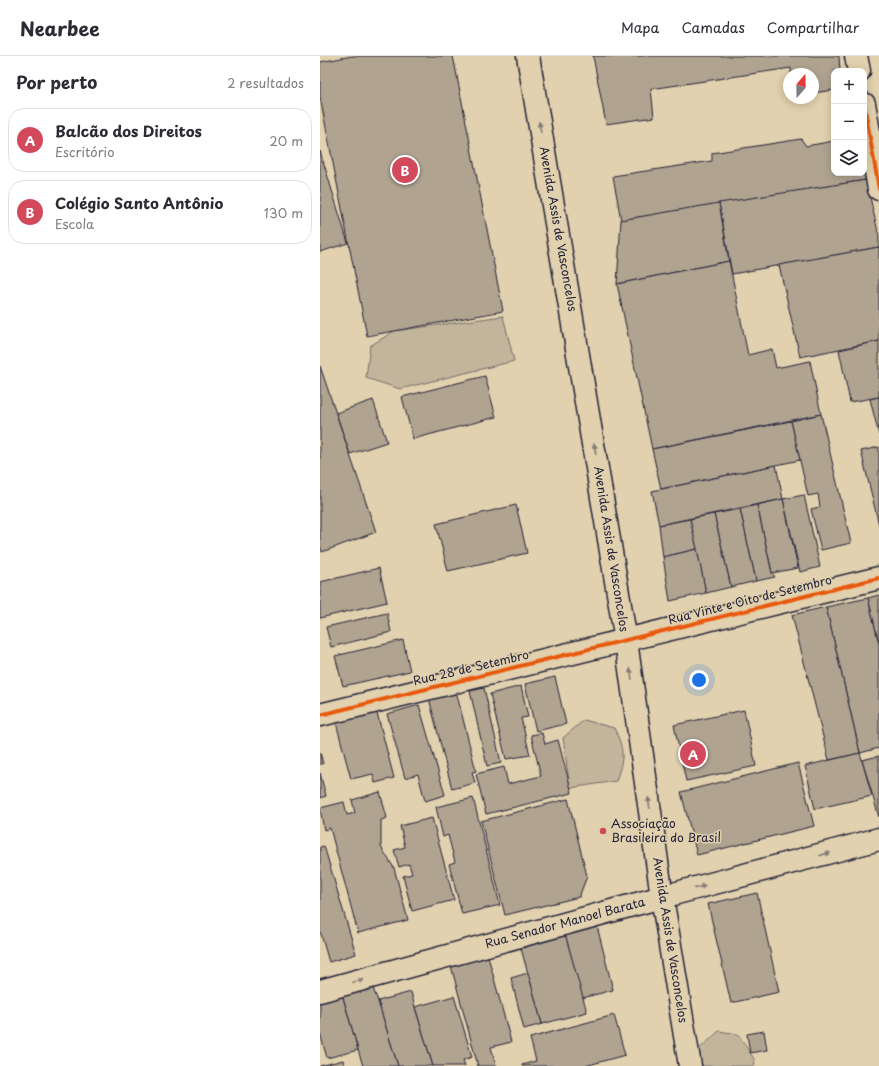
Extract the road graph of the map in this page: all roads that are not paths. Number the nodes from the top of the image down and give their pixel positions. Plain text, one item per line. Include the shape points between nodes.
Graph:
1 (528, 56) edge
2 (856, 56) edge
3 (858, 68) edge
4 (867, 120) edge
5 (878, 180) edge
6 (879, 578) edge
7 (626, 641) junction
8 (320, 715) edge
9 (879, 839) edge
10 (662, 897) junction
11 (320, 991) edge
12 (690, 1066) edge

7 -> 1 main road, Avenida Assis de Vasconcelos
2 - 3 main road
4 - 5 main road
6 - 7 main road, Rua Vinte e Oito de Setembro
7 - 8 main road, Rua 28 de Setembro
10 -> 7 main road, Avenida Assis de Vasconcelos
10 -> 9 main road, Rua Senador Manoel Barata
11 -> 10 main road, Rua Senador Manoel Barata
10 - 12 main road, Avenida Assis de Vasconcelos

